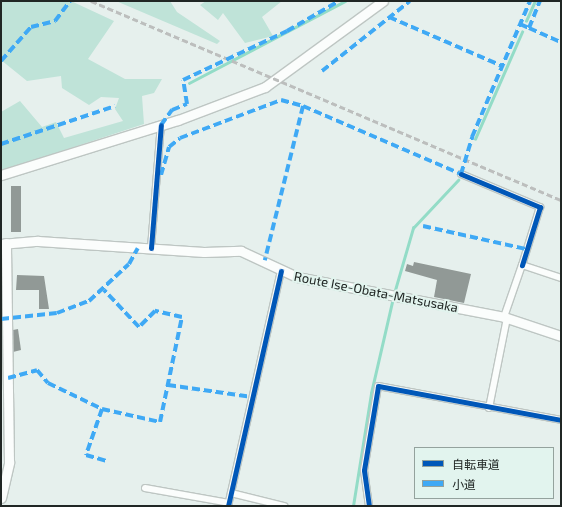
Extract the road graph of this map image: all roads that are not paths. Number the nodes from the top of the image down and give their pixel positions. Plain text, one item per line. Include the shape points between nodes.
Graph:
1 (383, 1) edge
2 (161, 125) junction
3 (461, 174) dead end
4 (1, 175) edge
5 (4, 244) edge
6 (151, 248) junction
7 (522, 265) junction
8 (282, 271) junction
9 (561, 278) edge
10 (505, 317) junction
11 (561, 336) edge
12 (488, 408) junction
13 (561, 420) edge
14 (145, 488) dead end
15 (231, 493) junction
16 (1, 498) edge
17 (228, 505) edge
18 (284, 506) edge
19 (369, 506) edge

1 - 2 main road via 266,87
2 - 4 main road
2 - 6 street
3 - 7 street via 539,205
5 - 6 main road, Route Ise-Obata-Matsusaka via 52,241
5 - 16 main road via 9,462
6 - 8 main road, Route Ise-Obata-Matsusaka via 241,251
7 - 9 street
7 - 10 street
8 - 10 main road, Route Ise-Obata-Matsusaka via 308,280 375,290
8 - 15 street
10 - 11 main road, Route Ise-Obata-Matsusaka
10 - 12 street
12 - 13 street
12 - 19 street via 378,386 364,470
14 - 17 street
15 - 17 street
15 - 18 street

